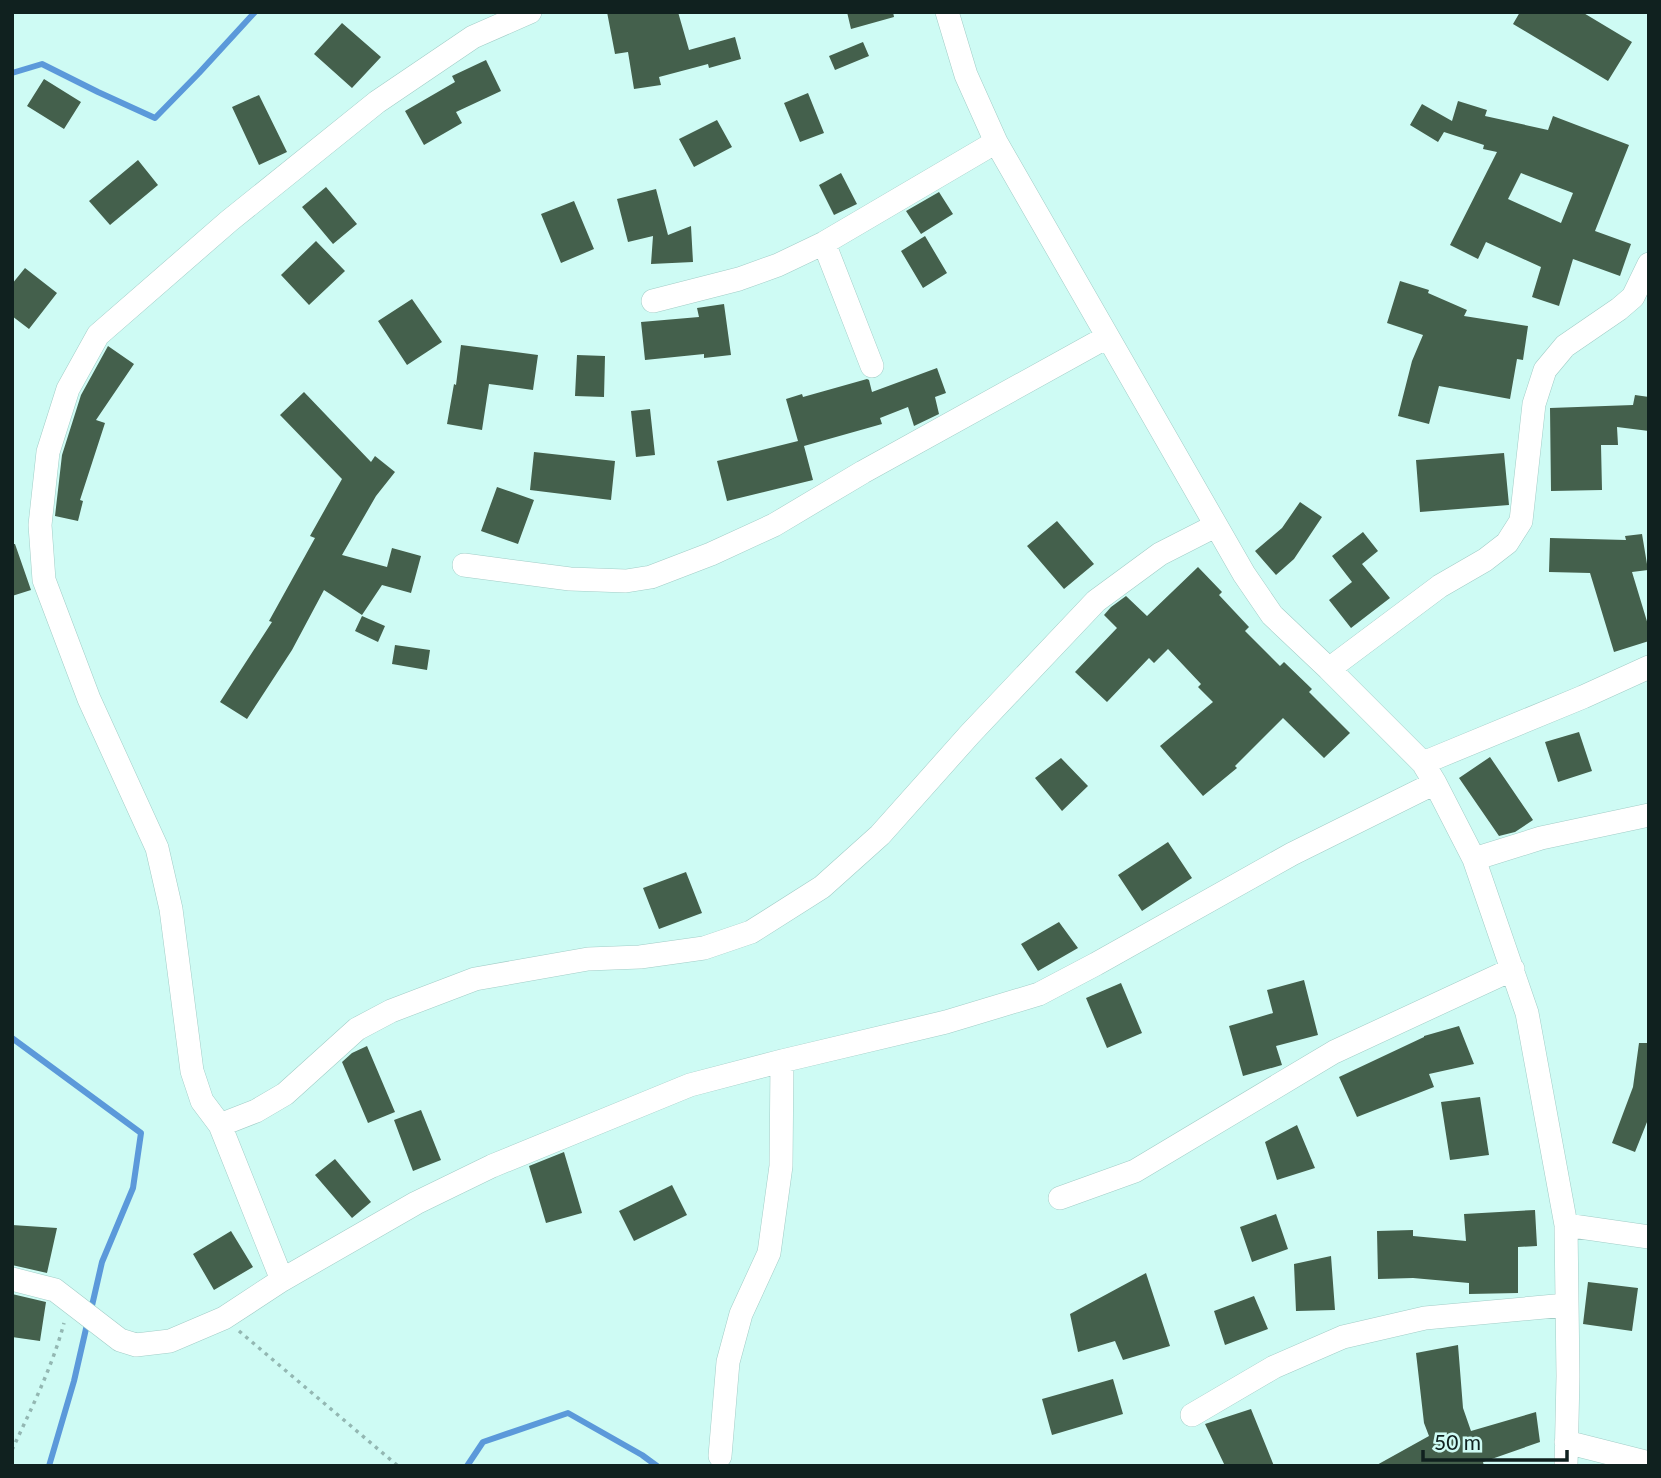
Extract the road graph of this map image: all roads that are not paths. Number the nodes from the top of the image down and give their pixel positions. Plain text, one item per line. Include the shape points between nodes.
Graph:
1 (530, 12) edge
2 (947, 12) edge
3 (996, 142) junction
4 (824, 243) junction
5 (1649, 264) edge
6 (653, 301) dead end
7 (1107, 337) junction
8 (872, 366) dead end
9 (1215, 526) junction
10 (464, 565) dead end
11 (1649, 667) edge
12 (1329, 669) junction
13 (1423, 763) junction
14 (1435, 783) junction
15 (1649, 816) edge
16 (1474, 859) junction
17 (1513, 969) junction
18 (782, 1061) junction
19 (220, 1125) junction
20 (1060, 1198) dead end
21 (1566, 1225) junction
22 (1649, 1237) edge
23 (12, 1279) edge
24 (282, 1280) junction
25 (1566, 1306) junction
26 (1192, 1415) dead end
27 (1566, 1442) junction
28 (720, 1456) dead end
29 (1649, 1463) edge
30 (1566, 1466) edge

1 - 19 street via 473,37 377,102 229,221 99,335 68,389 48,452 40,525 44,580 89,699 158,848 171,909 192,1071 202,1101
2 - 3 street via 966,75
3 - 4 street
3 - 7 street
4 - 6 street via 739,279
4 - 8 street
5 - 12 street via 1633,297 1565,346 1545,370 1534,404 1521,521 1507,543 1440,586
7 - 9 street
7 - 10 street via 774,525 651,577 570,579
9 - 12 street via 1272,615
9 - 19 street via 1160,554 1096,601 880,835 822,887 751,932 704,948 588,959 475,979 357,1028 285,1094
11 - 13 street
12 - 13 street
13 - 14 street
14 - 16 street
14 - 18 street via 1292,854 1039,994 946,1022
15 - 16 street via 1541,838
16 - 17 street
17 - 20 street via 1334,1052 1135,1171
17 - 21 street via 1527,1013
18 - 24 street via 690,1085 492,1166 416,1203
18 - 28 street via 781,1166 769,1253 741,1314 728,1362
19 - 24 street
21 - 22 street
21 - 25 street
23 - 24 street via 55,1290 120,1340 136,1345 170,1341 224,1318
25 - 26 street via 1425,1318 1343,1337 1274,1367
25 - 27 street
27 - 29 street
27 - 30 street

